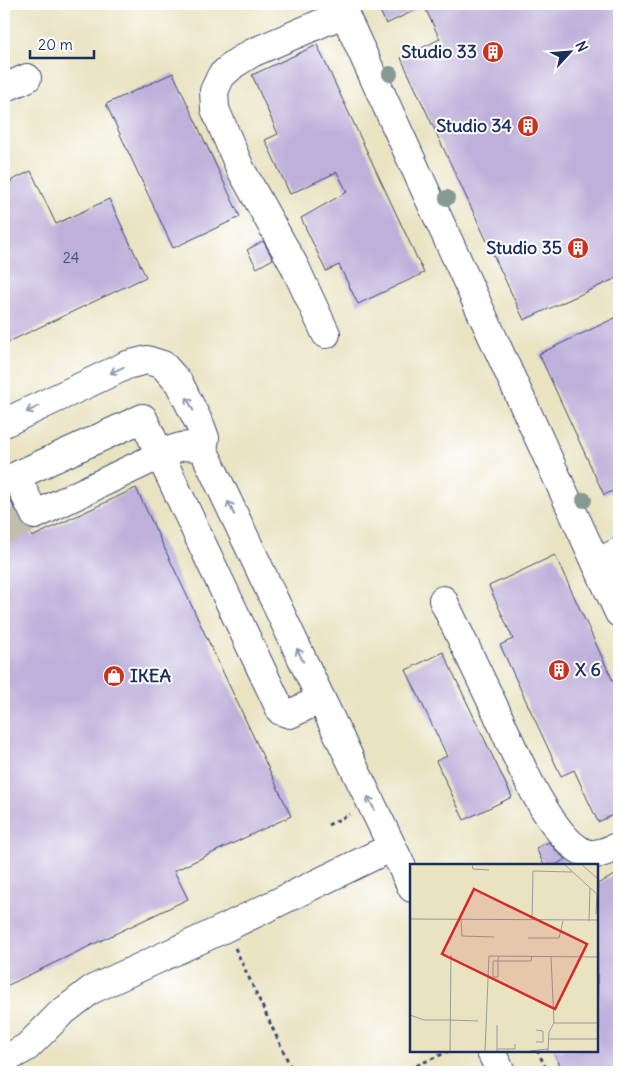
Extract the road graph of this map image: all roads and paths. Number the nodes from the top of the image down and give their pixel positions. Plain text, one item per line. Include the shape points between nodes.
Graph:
1 (342, 8) edge
2 (326, 334) dead end
3 (4, 423) edge
4 (203, 449) junction
5 (160, 455) junction
6 (608, 558) edge
7 (443, 600) dead end
8 (619, 613) edge
9 (321, 699) junction
10 (392, 846) junction
11 (619, 846) edge
12 (410, 884) edge
13 (225, 928) junction
14 (490, 1051) edge
15 (538, 1051) edge
16 (447, 1052) dead end
17 (4, 1060) edge
18 (293, 1072) edge
19 (402, 1072) edge
20 (500, 1072) edge
21 (548, 1072) edge

1 - 2 lane via 234,64 214,91 215,109 240,168 294,265
1 - 6 lane
4 -> 3 lane via 205,438 179,382 164,365 147,360 127,365
4 - 5 lane via 190,444
9 -> 4 lane
5 - 5 lane via 35,515 16,476 143,418
5 - 9 lane via 281,711 290,714
6 - 8 lane
7 - 11 lane via 551,819 568,841 584,853 600,854
10 -> 9 lane
10 - 12 lane
10 - 13 lane
13 - 17 lane via 91,990 60,1014 27,1047
13 - 18 path
14 - 20 lane
15 - 21 path
16 - 19 path

